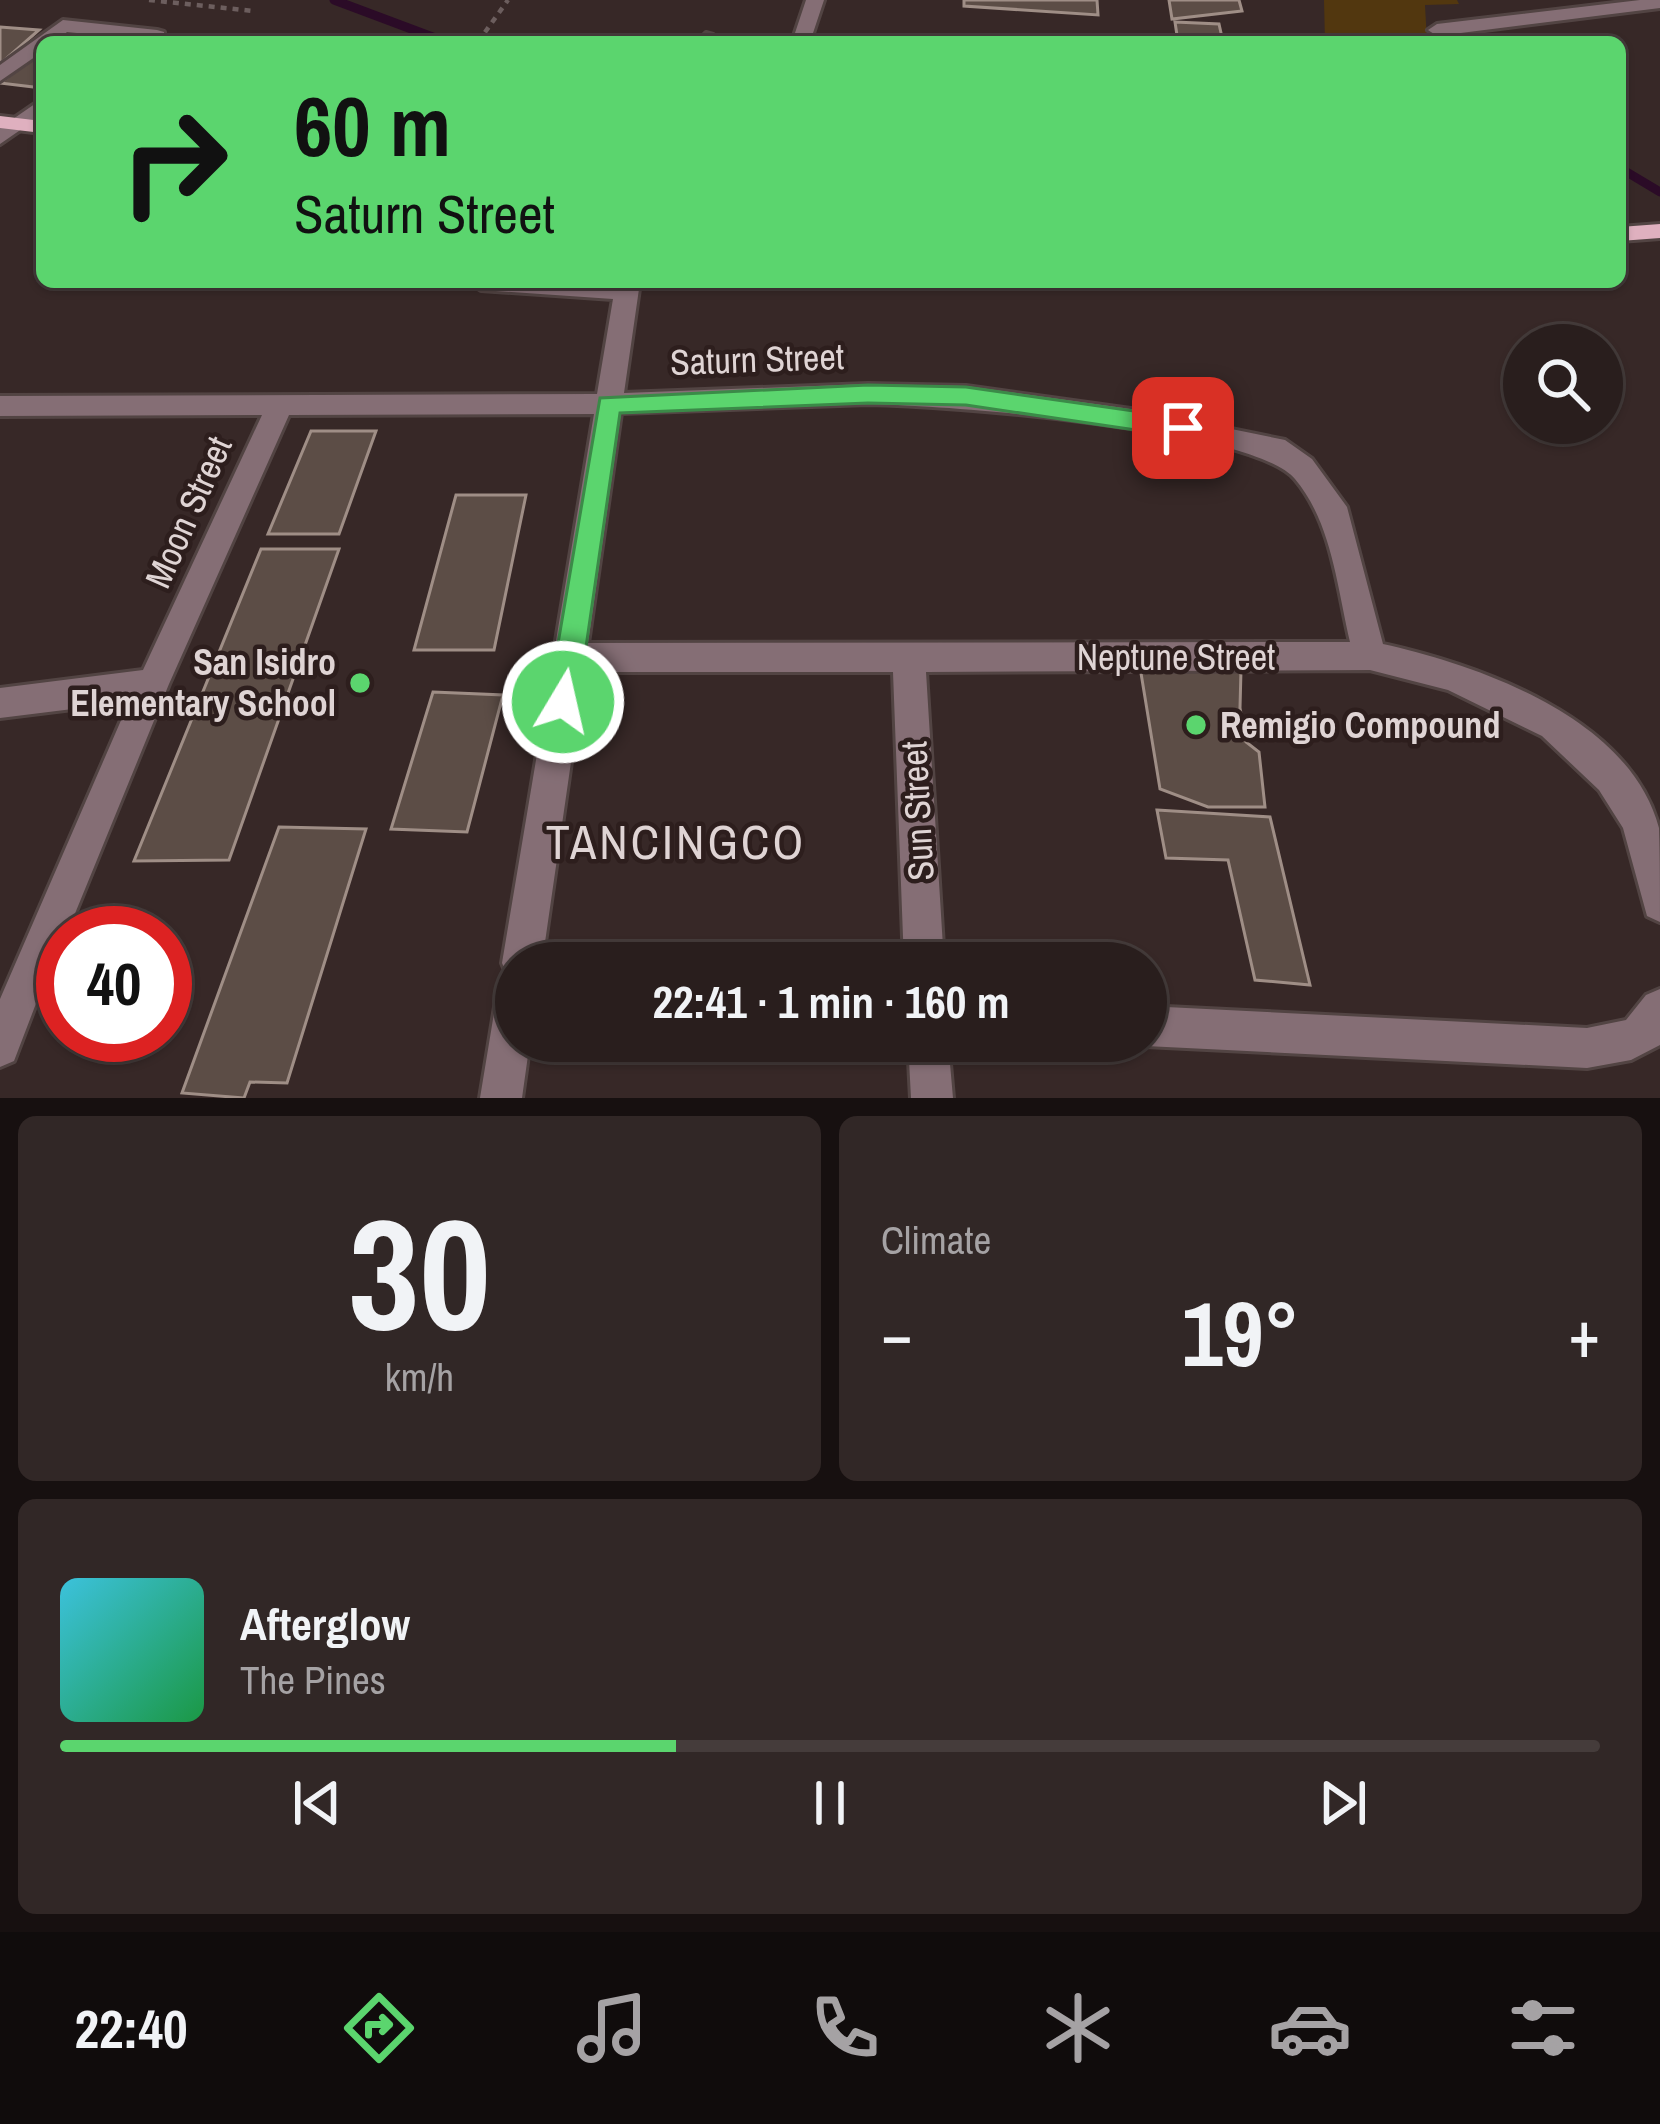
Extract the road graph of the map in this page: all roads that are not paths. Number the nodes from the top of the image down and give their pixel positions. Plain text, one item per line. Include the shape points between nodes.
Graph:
1 (815, 0) edge
2 (1660, 3) edge
3 (1437, 30) dead end
4 (50, 36) edge
5 (157, 36) edge
6 (803, 36) edge
7 (36, 47) edge
8 (0, 75) edge
9 (0, 90) edge
10 (36, 95) edge
11 (21, 125) edge
12 (0, 138) edge
13 (1660, 232) edge
14 (1626, 234) edge
15 (627, 288) edge
16 (609, 404) junction
17 (0, 406) edge
18 (278, 407) junction
19 (1370, 656) junction
20 (569, 658) junction
21 (909, 658) junction
22 (153, 683) junction
23 (0, 703) edge
24 (1660, 903) edge
25 (525, 942) edge
26 (923, 942) edge
27 (1660, 1009) edge
28 (1167, 1027) edge
29 (0, 1047) edge
30 (507, 1062) edge
31 (929, 1062) edge
32 (501, 1098) edge
33 (932, 1098) edge

1 - 6 street
2 - 3 street
4 - 5 street via 63,26
7 - 8 street
9 - 10 street
11 - 12 street
13 - 14 main road
15 - 16 street
16 - 18 street, Saturn Street
16 - 19 street, Saturn Street via 966,396 1275,448 1302,466 1332,507
16 - 20 street
17 - 18 street, Saturn Street
18 - 22 street, Moon Street
19 - 21 street, Neptune Street
19 - 24 street, Neptune Street via 1455,673 1518,701 1566,736 1603,769 1636,817
20 - 21 street, Neptune Street
20 - 25 street
21 - 26 street, Sun Street
22 - 23 street
22 - 29 street, Moon Street
27 - 28 street via 1655,1024 1628,1043 1587,1048
30 - 32 street
31 - 33 street

